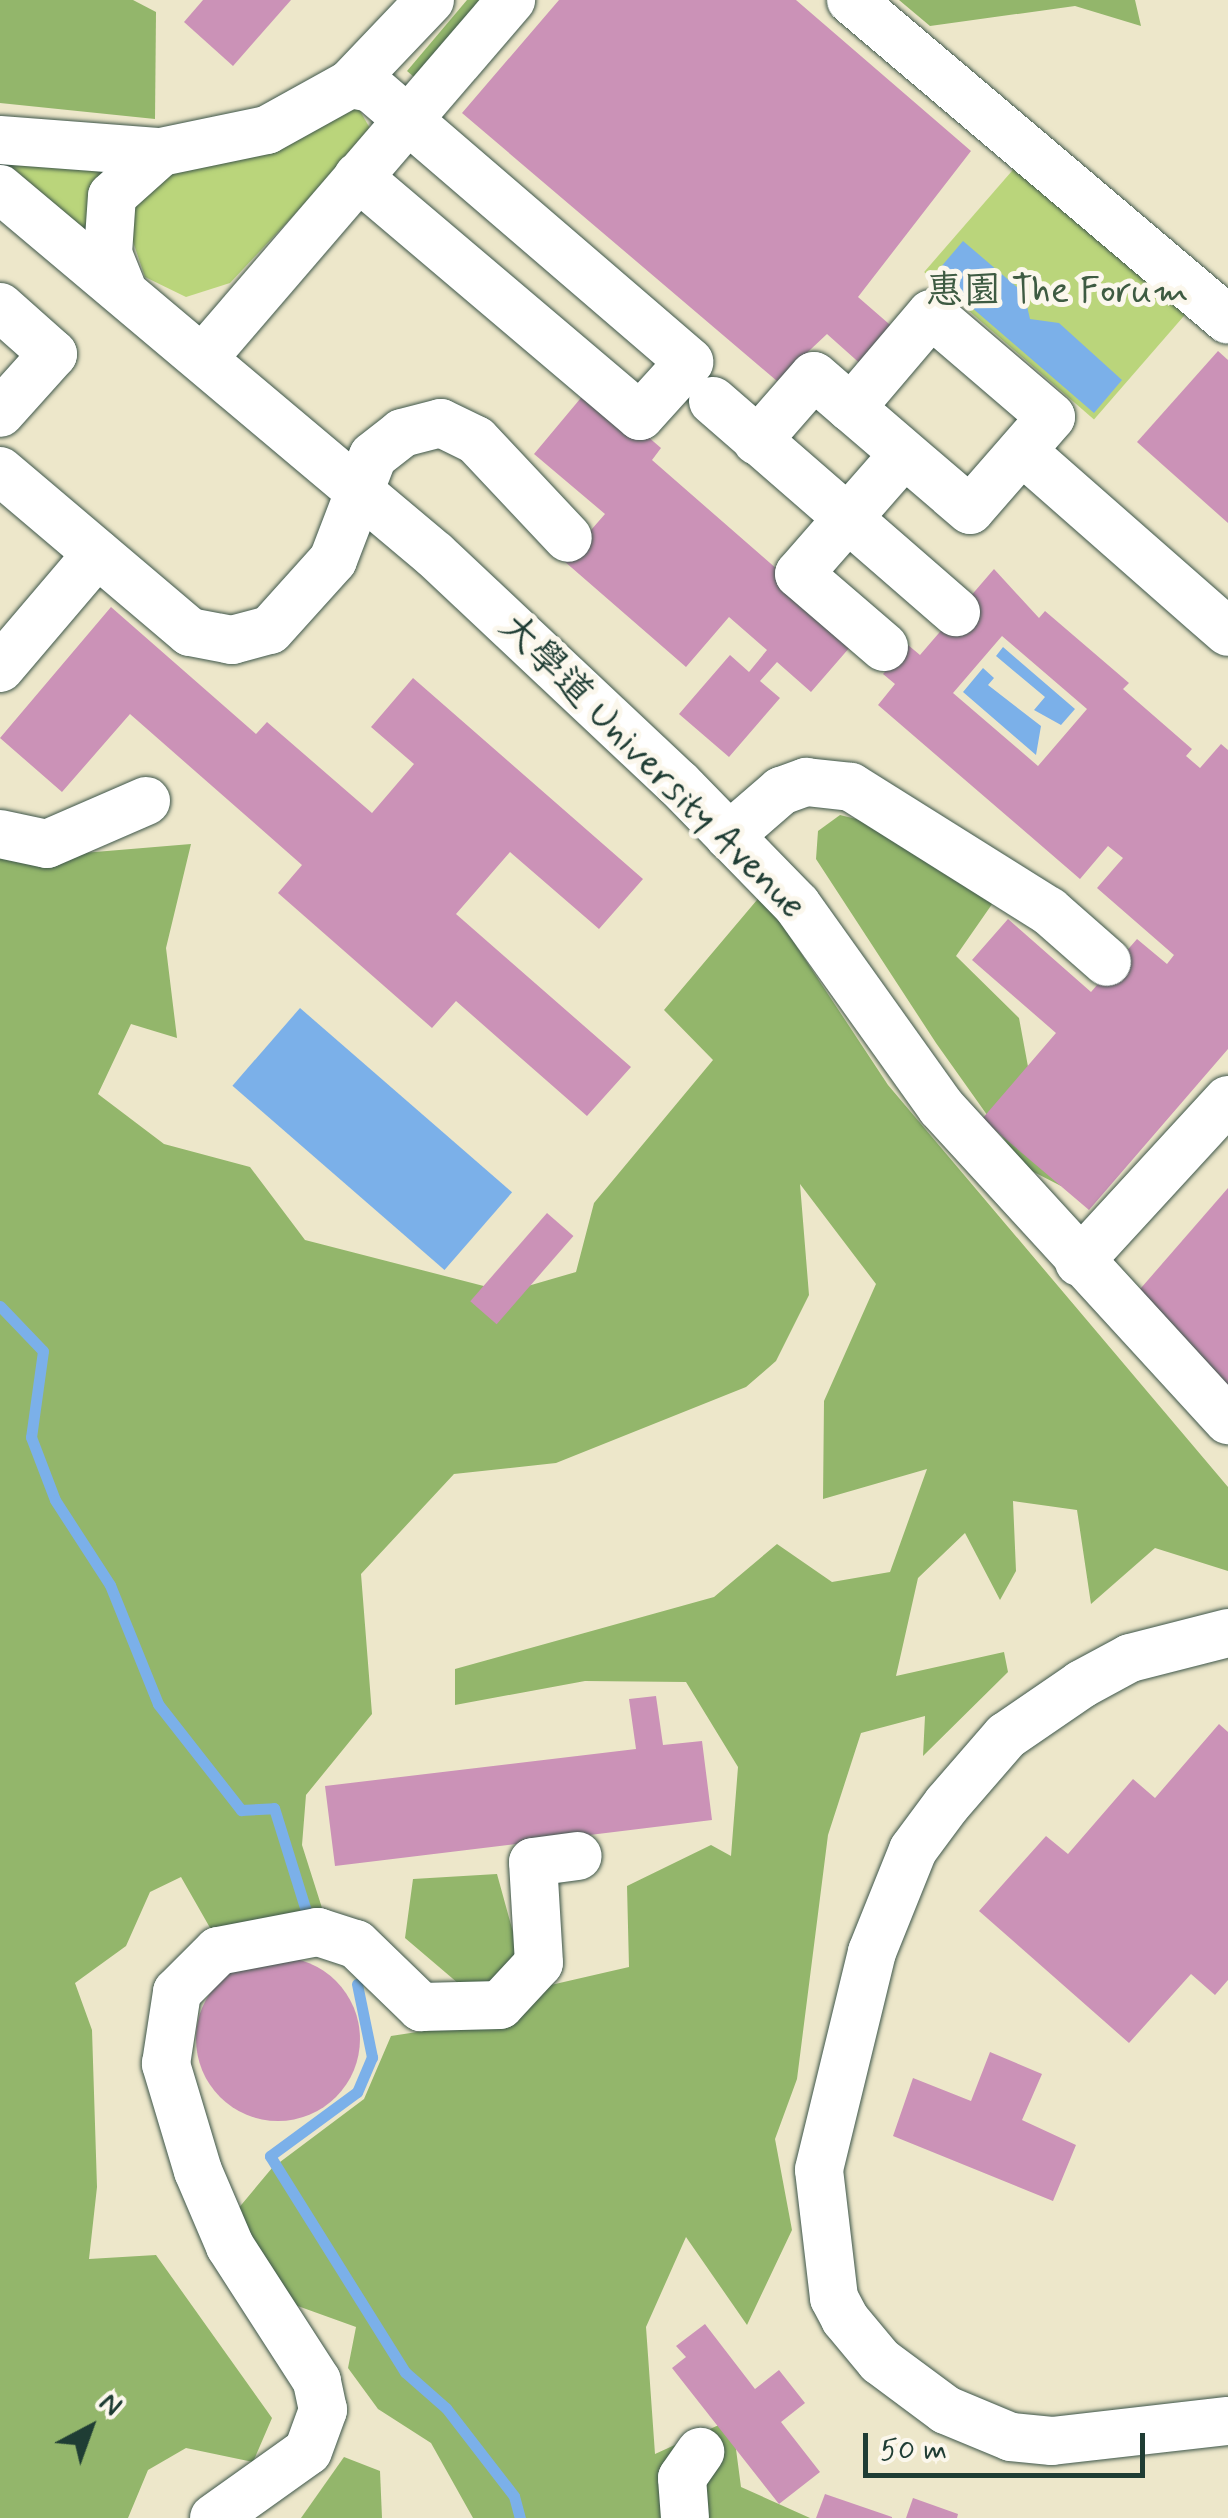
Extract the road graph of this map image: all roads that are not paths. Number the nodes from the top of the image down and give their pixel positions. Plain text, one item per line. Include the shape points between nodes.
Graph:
1 (430, 0) edge
2 (511, 0) edge
3 (851, 0) edge
4 (350, 84) junction
5 (408, 120) junction
6 (0, 140) edge
7 (161, 152) junction
8 (358, 177) junction
9 (0, 189) edge
10 (121, 286) junction
11 (0, 307) edge
12 (1228, 320) edge
13 (204, 357) junction
14 (713, 401) dead end
15 (851, 408) junction
16 (0, 412) edge
17 (758, 441) junction
18 (1022, 451) junction
19 (904, 454) junction
20 (0, 471) edge
21 (359, 490) junction
22 (847, 519) junction
23 (568, 538) dead end
24 (97, 554) junction
25 (956, 612) dead end
26 (1228, 632) edge
27 (884, 647) dead end
28 (0, 668) edge
29 (146, 801) dead end
30 (0, 834) edge
31 (729, 836) junction
32 (1107, 962) dead end
33 (1228, 1100) edge
34 (1079, 1262) junction
35 (1228, 1420) edge
36 (1228, 1634) edge
37 (578, 1856) dead end
38 (1228, 2421) edge
39 (700, 2452) dead end
40 (214, 2518) edge
41 (685, 2518) edge

1 - 4 street
2 - 5 street
3 - 12 street
4 - 5 street via 371,88
4 - 7 street via 267,130
5 - 8 street
5 - 8 street via 688,362 640,416
6 - 7 street
7 - 10 street via 112,196 108,253
8 - 13 street
9 - 10 street, 大學道 University Avenue
10 - 13 street, 大學道 University Avenue
11 - 16 street via 53,354
13 - 21 street, 大學道 University Avenue
14 - 17 street
15 - 17 street via 814,376
15 - 18 street via 917,302 1050,416
15 - 19 street
17 - 22 street
18 - 19 street via 970,510
18 - 26 street
19 - 22 street
20 - 24 street
21 - 23 street via 373,456 402,433 441,423 476,440
21 - 24 street via 332,560 270,630 232,640 190,632
21 - 31 street, 大學道 University Avenue
22 - 25 street
22 - 27 street via 799,574
24 - 28 street
29 - 30 street via 47,844
31 - 32 street via 781,791 806,782 850,787 1049,910
31 - 34 street, 大學道 University Avenue via 797,904 941,1108
33 - 34 street
34 - 35 street, 大學道 University Avenue
36 - 38 street via 1130,1658 1082,1684 1006,1736 946,1804 913,1850 872,1952 819,2170 845,2319 880,2361 946,2410 1011,2437 1052,2441
37 - 40 street via 533,1862 539,1963 511,2001 443,2013 390,2002 356,1944 302,1933 218,1951 188,1976 170,2011 166,2064 211,2205 309,2367 323,2410 308,2452
39 - 41 street via 682,2478

